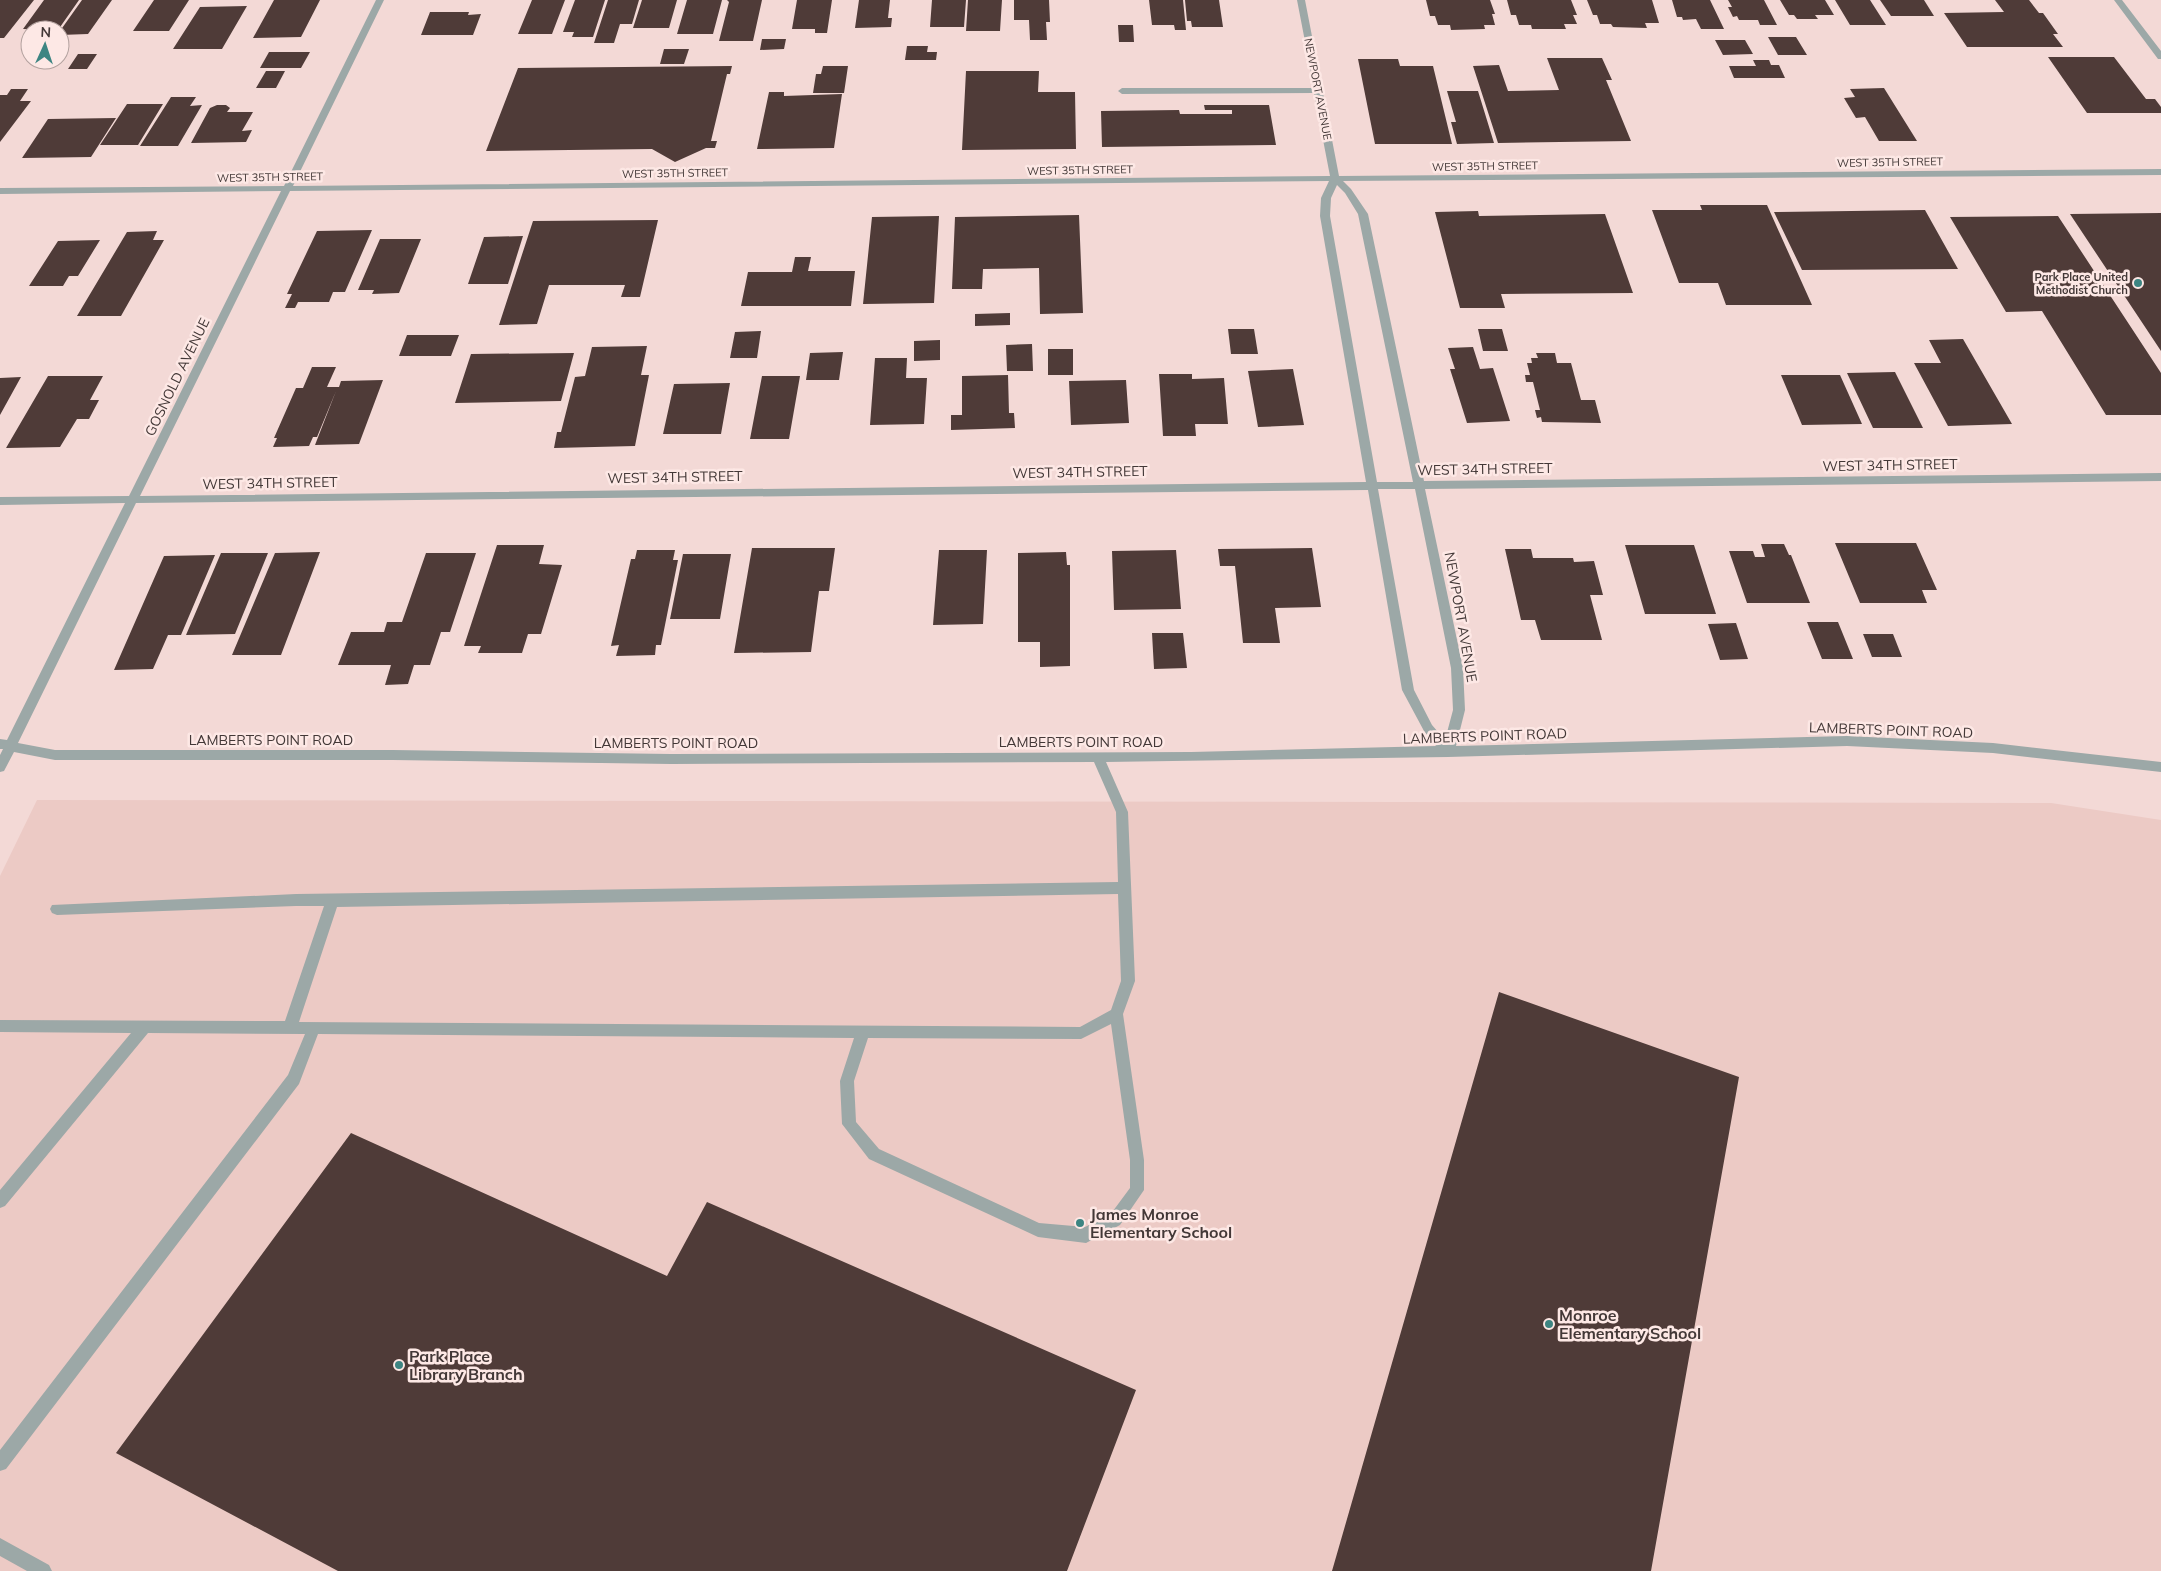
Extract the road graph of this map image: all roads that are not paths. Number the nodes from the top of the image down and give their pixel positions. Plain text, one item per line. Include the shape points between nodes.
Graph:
1 (380, 0) edge
2 (1301, 0) edge
3 (2118, 0) edge
4 (2161, 57) edge
5 (1318, 90) junction
6 (1122, 91) dead end
7 (2161, 172) edge
8 (1335, 178) junction
9 (286, 188) junction
10 (0, 191) edge
11 (2161, 477) edge
12 (1372, 485) junction
13 (1420, 485) junction
14 (132, 500) junction
15 (0, 501) edge
16 (5, 745) edge
17 (1448, 752) junction
18 (1098, 757) junction
19 (0, 767) edge
20 (2161, 767) edge
21 (1125, 888) junction
22 (332, 901) junction
23 (57, 909) dead end
24 (1116, 1014) junction
25 (0, 1026) edge
26 (145, 1027) junction
27 (290, 1028) junction
28 (314, 1028) junction
29 (863, 1032) junction
30 (0, 1201) edge
31 (0, 1463) edge
32 (0, 1546) edge
33 (43, 1571) edge

1 - 9 street, GOSNOLD AVENUE
2 - 5 street, NEWPORT AVENUE
3 - 4 street
5 - 6 street
5 - 8 street, NEWPORT AVENUE
7 - 8 street, WEST 35TH STREET
8 - 9 street, WEST 35TH STREET
8 - 12 street via 1326,198 1325,216
8 - 13 street, NEWPORT AVENUE via 1363,214
9 - 10 street, WEST 35TH STREET
9 - 14 street, GOSNOLD AVENUE
11 - 13 street, WEST 34TH STREET
12 - 13 street, WEST 34TH STREET
12 - 14 street, WEST 34TH STREET
12 - 17 street via 1408,690 1428,728
13 - 17 street, NEWPORT AVENUE via 1457,668 1459,710
14 - 15 street, WEST 34TH STREET
14 - 16 street, GOSNOLD AVENUE
16 - 18 street, LAMBERTS POINT ROAD via 55,755 671,759
16 - 19 street, GOSNOLD AVENUE
17 - 18 street, LAMBERTS POINT ROAD
17 - 20 street, LAMBERTS POINT ROAD via 1847,741 1993,748
18 - 21 street via 1122,812
21 - 22 street
21 - 24 street via 1128,981
22 - 23 street
22 - 27 street
24 - 29 street via 1081,1033
24 - 29 street via 1138,1160 1136,1190 1115,1220 1086,1235 1038,1230 874,1154 849,1124 847,1081
25 - 26 street
26 - 27 street
26 - 30 street
27 - 28 street
28 - 29 street
28 - 31 street via 294,1079
32 - 33 street

